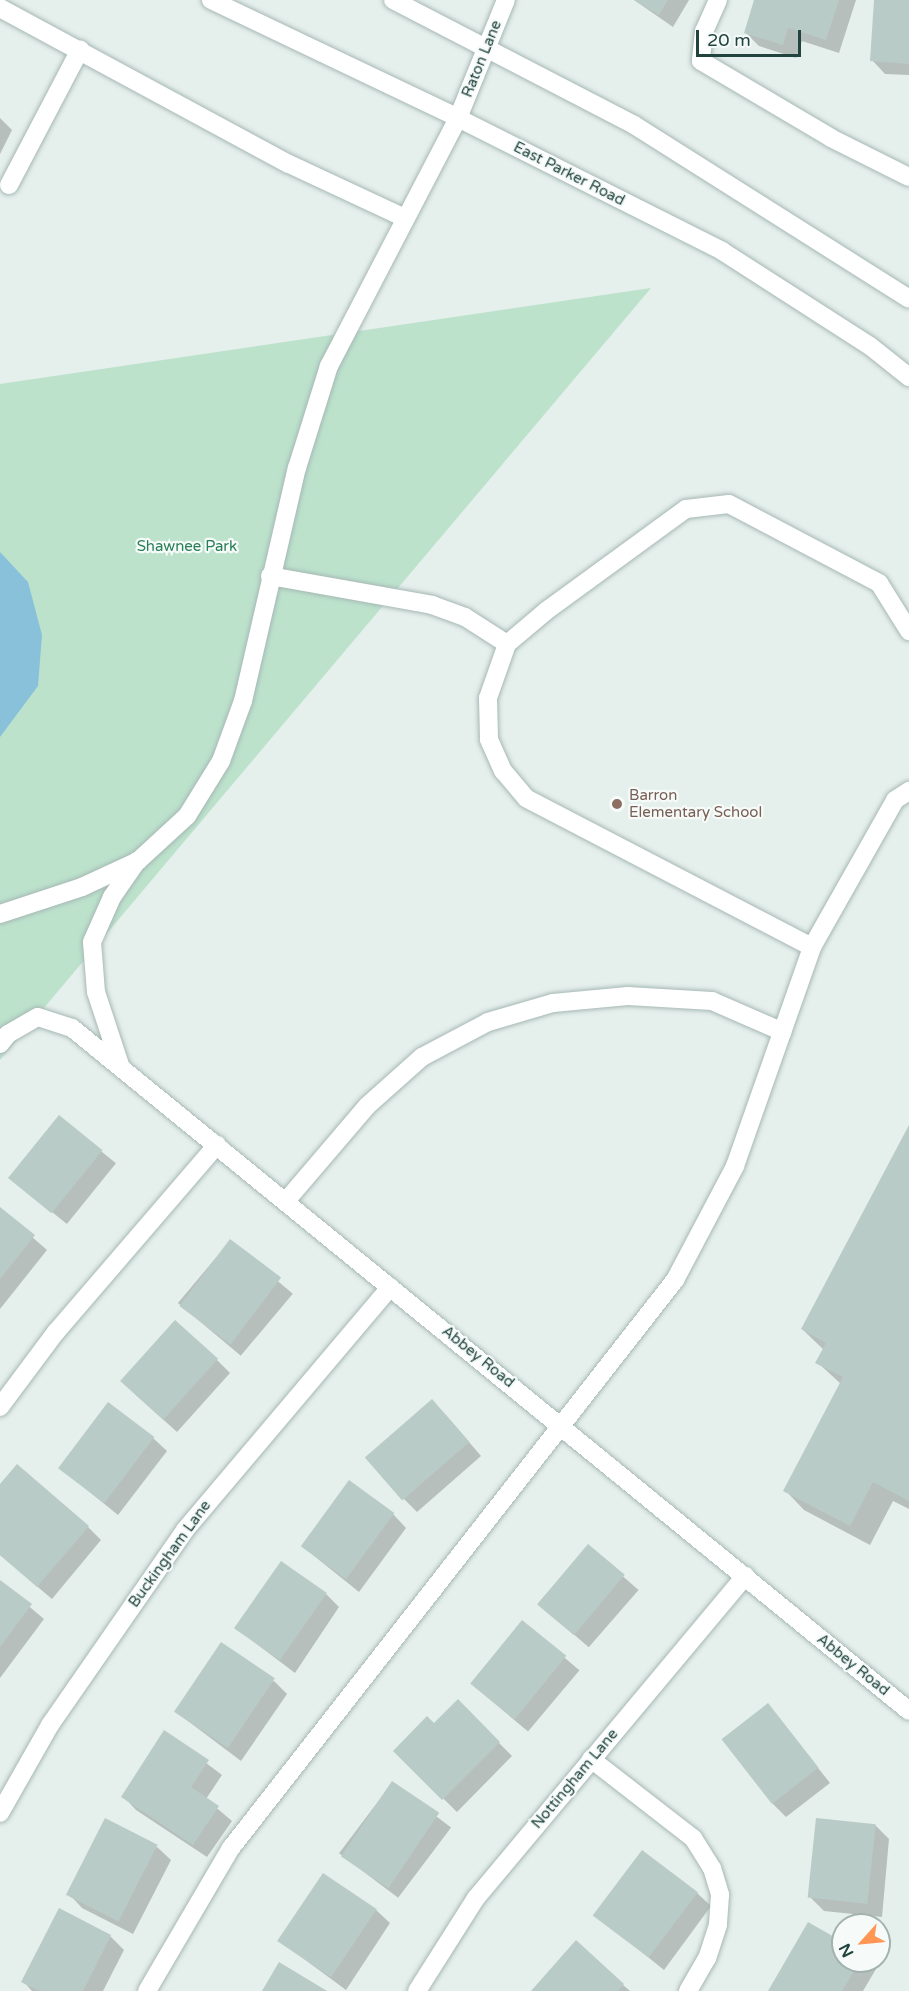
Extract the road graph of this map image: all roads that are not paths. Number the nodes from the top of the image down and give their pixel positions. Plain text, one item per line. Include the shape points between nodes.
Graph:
1 (211, 0) edge
2 (393, 0) edge
3 (506, 0) edge
4 (718, 0) edge
5 (0, 8) edge
6 (486, 45) junction
7 (80, 50) junction
8 (459, 118) junction
9 (909, 177) edge
10 (9, 185) dead end
11 (405, 218) junction
12 (909, 299) edge
13 (909, 377) edge
14 (270, 576) junction
15 (909, 631) edge
16 (507, 644) junction
17 (909, 791) edge
18 (138, 861) junction
19 (0, 914) edge
20 (812, 947) junction
21 (783, 1032) junction
22 (0, 1044) edge
23 (122, 1068) junction
24 (217, 1145) junction
25 (286, 1201) junction
26 (390, 1287) junction
27 (0, 1407) edge
28 (562, 1425) junction
29 (745, 1576) junction
30 (909, 1711) edge
31 (591, 1759) junction
32 (0, 1813) edge
33 (147, 1991) edge
34 (417, 1991) edge
35 (688, 1991) edge

1 - 8 street, East Parker Road
2 - 6 street
3 - 6 street, Raton Lane
4 - 9 street via 704,31 701,61 831,138
5 - 7 street
6 - 8 street, Raton Lane
6 - 12 street via 634,125
7 - 10 street
7 - 11 street via 290,164
8 - 11 street, Raton Lane
8 - 13 street, East Parker Road via 722,251 870,346
11 - 14 street, Raton Lane via 329,366 297,468
14 - 16 street via 432,605 465,617
14 - 18 street, Raton Lane via 243,701 221,761 187,816
15 - 16 street via 879,583 729,504 686,509 546,610
16 - 20 street via 488,698 489,739 502,771 526,798
17 - 20 street via 895,800
18 - 19 street via 82,887
18 - 23 street via 112,897 92,942 96,992
20 - 21 street
21 - 25 street via 712,1001 628,996 553,1003 488,1022 422,1057 398,1078 367,1106
21 - 28 street via 735,1166 675,1280
22 - 23 street, Abbey Road via 8,1034 38,1017 72,1028
23 - 24 street, Abbey Road
24 - 25 street, Abbey Road
24 - 27 street via 56,1332
25 - 26 street, Abbey Road
26 - 28 street, Abbey Road
26 - 32 street, Buckingham Lane via 185,1530 50,1725
28 - 29 street, Abbey Road
28 - 33 street via 231,1848
29 - 30 street, Abbey Road
29 - 31 street, Nottingham Lane
31 - 34 street, Nottingham Lane via 476,1898
31 - 35 street via 693,1838 712,1868 720,1895 718,1925 707,1958

